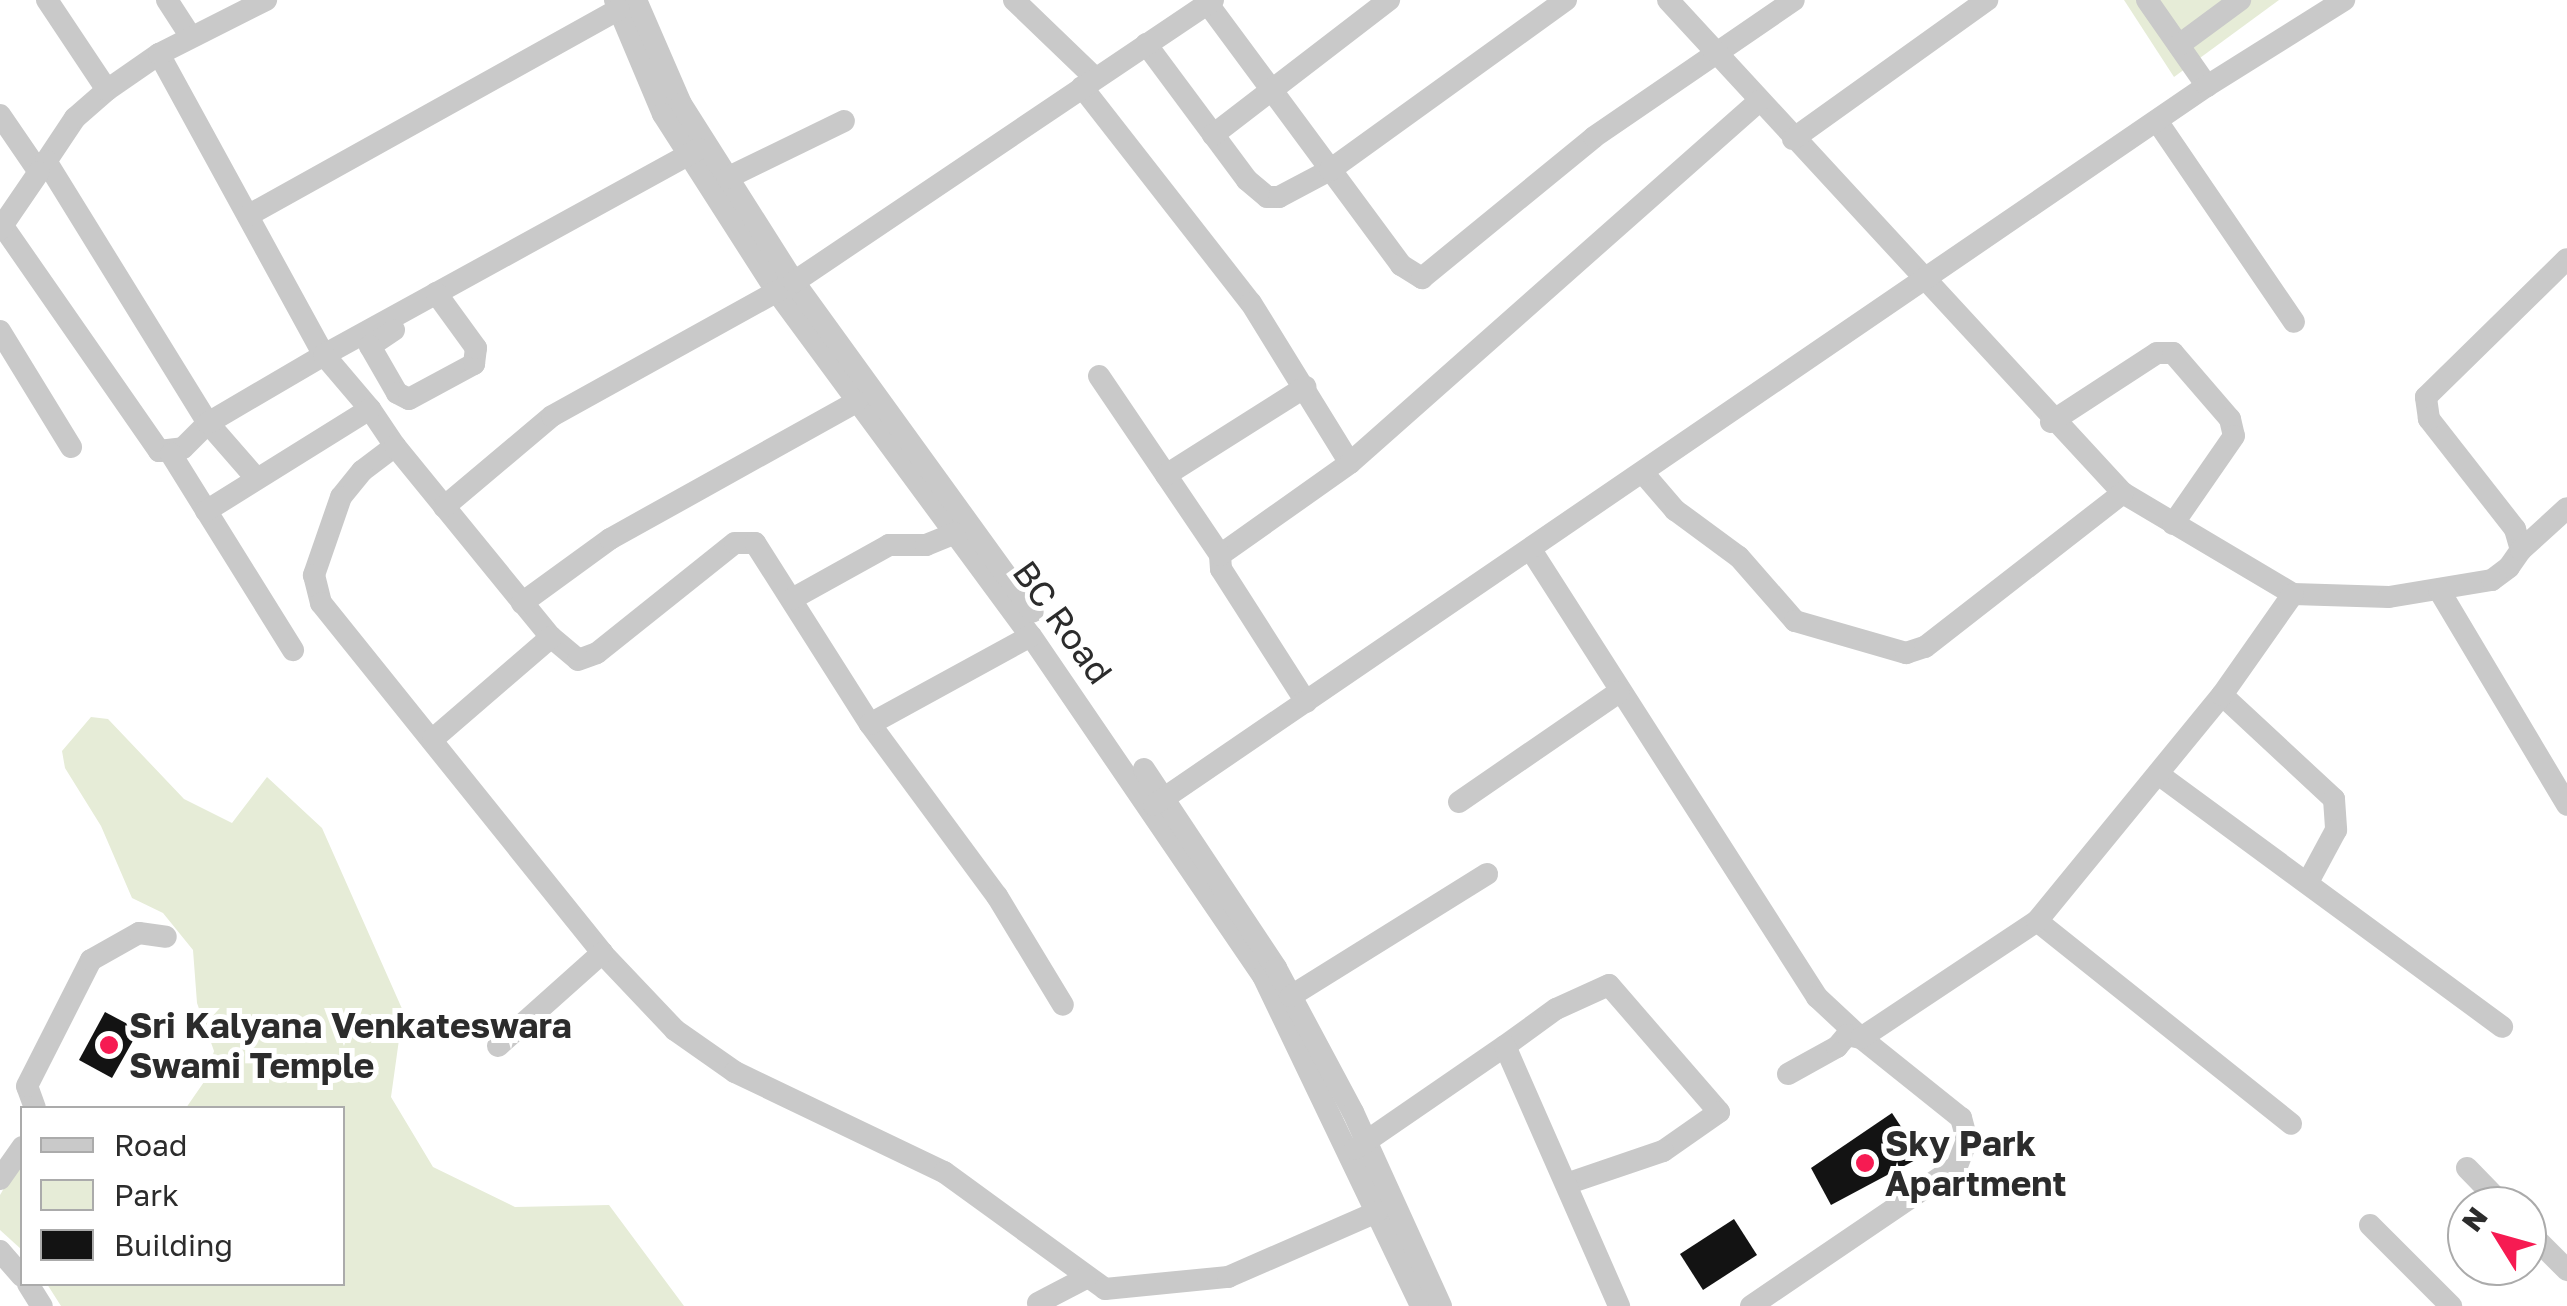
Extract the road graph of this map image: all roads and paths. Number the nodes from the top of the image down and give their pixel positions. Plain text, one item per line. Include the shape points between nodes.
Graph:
1 (47, 0) edge
2 (167, 0) edge
3 (266, 0) edge
4 (1014, 0) edge
5 (1389, 0) edge
6 (1566, 0) edge
7 (1668, 0) edge
8 (1794, 0) edge
9 (1987, 0) edge
10 (2147, 0) edge
11 (2240, 0) edge
12 (2344, 0) edge
13 (1208, 1) edge
14 (623, 3) edge
15 (191, 37) junction
16 (1146, 44) junction
17 (2179, 45) junction
18 (159, 54) junction
19 (1717, 54) junction
20 (1088, 83) junction
21 (2207, 86) junction
22 (107, 90) junction
23 (1271, 94) junction
24 (1759, 100) junction
25 (0, 115) edge
26 (844, 120) dead end
27 (2157, 121) junction
28 (1213, 135) junction
29 (1793, 139) junction
30 (698, 149) junction
31 (42, 166) junction
32 (1330, 170) junction
33 (728, 178) junction
34 (250, 215) junction
35 (1, 225) edge
36 (2567, 259) edge
37 (1924, 284) junction
38 (786, 287) junction
39 (439, 297) junction
40 (400, 319) junction
41 (2294, 322) dead end
42 (0, 331) edge
43 (324, 355) junction
44 (1100, 376) dead end
45 (1306, 387) junction
46 (856, 402) junction
47 (370, 409) junction
48 (2051, 422) junction
49 (208, 423) junction
50 (71, 446) dead end
51 (395, 446) junction
52 (171, 454) junction
53 (1350, 463) junction
54 (1644, 474) junction
55 (1166, 475) junction
56 (256, 478) junction
57 (2123, 493) junction
58 (444, 507) junction
59 (2567, 508) edge
60 (206, 512) junction
61 (2173, 524) junction
62 (955, 534) junction
63 (1530, 550) junction
64 (2520, 550) junction
65 (1220, 556) junction
66 (2439, 590) junction
67 (2293, 594) junction
68 (792, 599) junction
69 (522, 603) junction
70 (1031, 636) junction
71 (551, 637) junction
72 (293, 650) dead end
73 (1619, 692) junction
74 (2222, 695) junction
75 (1306, 702) junction
76 (870, 724) junction
77 (432, 740) junction
78 (2158, 774) junction
79 (1158, 802) junction
80 (1459, 802) dead end
81 (2567, 805) edge
82 (1486, 874) dead end
83 (2308, 882) junction
84 (2037, 921) junction
85 (166, 937) dead end
86 (602, 953) junction
87 (1291, 996) junction
88 (1063, 1005) dead end
89 (2502, 1027) dead end
90 (1861, 1038) junction
91 (498, 1046) dead end
92 (1505, 1046) junction
93 (1788, 1074) dead end
94 (35, 1106) edge
95 (2291, 1124) dead end
96 (1359, 1147) junction
97 (20, 1150) edge
98 (2467, 1168) dead end
99 (0, 1179) edge
100 (1566, 1184) junction
101 (2485, 1186) edge
102 (1377, 1212) junction
103 (2370, 1224) dead end
104 (2547, 1250) edge
105 (0, 1251) edge
106 (2567, 1270) edge
107 (20, 1274) edge
108 (1100, 1291) edge
109 (1038, 1303) dead end
110 (1421, 1306) edge
111 (1441, 1306) edge
112 (1619, 1306) edge
113 (1750, 1306) edge
114 (2451, 1306) edge

1 - 22 street
2 - 15 street
3 - 15 street
4 - 20 street
5 - 23 street
6 - 32 street
7 - 19 street
8 - 19 street
9 - 29 street
10 - 17 street
11 - 17 street
12 - 21 street
13 - 16 street
13 - 23 street
14 - 30 street, BC Road
14 - 34 street
15 - 18 street
16 - 20 street
16 - 28 street
17 - 21 street
18 - 22 street
18 - 34 street
19 - 24 street
19 - 32 street via 1594,137 1422,278 1402,265
20 - 38 street
20 - 45 street
21 - 27 street
22 - 31 street via 76,118
23 - 28 street
23 - 32 street
24 - 29 street
24 - 53 street
25 - 31 street
26 - 33 street
27 - 37 street
27 - 41 street
28 - 32 street via 1268,197
29 - 37 street
30 - 33 street, BC Road
30 - 38 street, BC Road
30 - 39 street
31 - 35 street
31 - 49 street
33 - 38 street, BC Road
34 - 43 street
35 - 52 street via 150,443
36 - 64 street via 2426,398 2429,419 2515,529
37 - 48 street
37 - 54 street
38 - 46 street, BC Road
38 - 58 street via 552,416
38 - 79 street, BC Road
39 - 40 street
39 - 40 street via 479,354 474,364 409,399 397,393 370,346
40 - 43 street
42 - 50 street
43 - 47 street
43 - 49 street
44 - 55 street
45 - 53 street
45 - 55 street
46 - 62 street, BC Road
46 - 69 street via 610,539
47 - 51 street
47 - 56 street
48 - 57 street
48 - 61 street via 2157,353 2172,353 2234,427 2231,445
49 - 52 street
49 - 56 street
51 - 58 street
51 - 77 street via 346,488 315,590
52 - 60 street
53 - 65 street
54 - 57 street via 1674,510 1739,557 1795,621 1906,653 1925,646
54 - 63 street
55 - 65 street
56 - 60 street
57 - 61 street
58 - 69 street
59 - 64 street
60 - 72 street
61 - 67 street
62 - 68 street via 926,545 889,545
62 - 70 street, BC Road
63 - 73 street
63 - 75 street
64 - 66 street via 2492,580
65 - 75 street via 1220,569
66 - 67 street via 2363,599
66 - 81 street
67 - 74 street
68 - 71 street via 763,552 746,540 587,659 568,655
68 - 76 street
69 - 71 street
70 - 76 street
70 - 79 street, BC Road
71 - 77 street
73 - 80 street
73 - 90 street via 1817,996
74 - 78 street
74 - 83 street via 2334,799 2336,830
75 - 79 street
76 - 88 street via 998,896
77 - 86 street
78 - 83 street
78 - 84 street
79 - 87 street, BC Road
79 - 96 street, BC Road
82 - 87 street
83 - 89 street
84 - 90 street
84 - 95 street
85 - 94 street via 139,933 91,960 27,1086
86 - 91 street
86 - 108 street via 659,1017 735,1072 944,1172
87 - 96 street, BC Road
90 - 93 street via 1846,1034 1837,1047
90 - 113 street via 1961,1118 1966,1140 1957,1166
92 - 96 street
92 - 100 street
92 - 100 street via 1556,1009 1609,985 1710,1094 1718,1112 1663,1151
96 - 102 street, BC Road
96 - 111 street, BC Road
97 - 99 street
98 - 101 street
100 - 112 street
102 - 108 street via 1228,1277
102 - 110 street, BC Road
103 - 114 street
104 - 106 street
105 - 107 street
108 - 109 street

